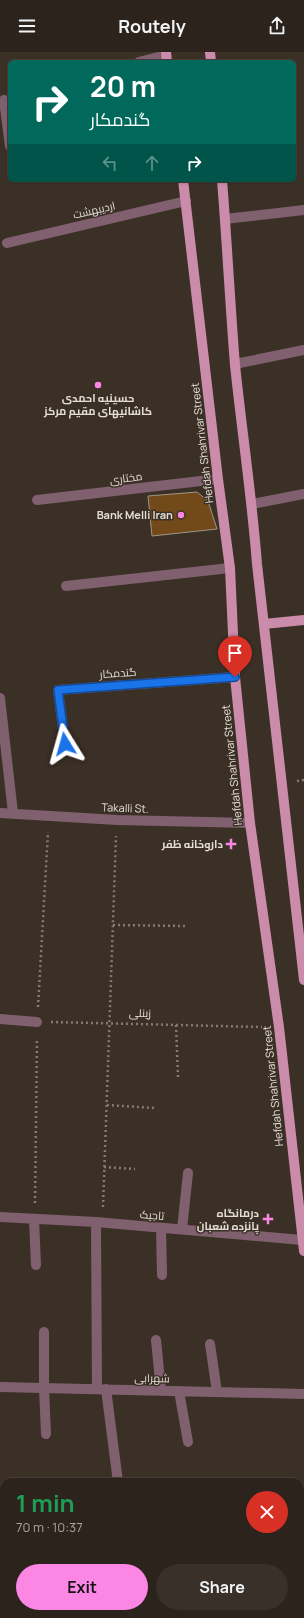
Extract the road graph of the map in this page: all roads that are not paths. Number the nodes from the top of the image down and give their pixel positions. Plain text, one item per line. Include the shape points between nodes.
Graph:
1 (167, 56) edge
2 (149, 60) edge
3 (5, 100) edge
4 (8, 128) edge
5 (183, 182) edge
6 (222, 182) edge
7 (186, 201) junction
8 (304, 210) edge
9 (225, 219) junction
10 (7, 243) dead end
11 (304, 350) edge
12 (235, 364) junction
13 (218, 479) junction
14 (304, 494) edge
15 (37, 500) dead end
16 (252, 504) junction
17 (230, 568) junction
18 (66, 586) dead end
19 (304, 620) edge
20 (264, 624) junction
21 (235, 677) junction
22 (0, 698) edge
23 (65, 744) dead end
24 (0, 813) edge
25 (13, 813) junction
26 (250, 823) junction
27 (304, 980) edge
28 (0, 1019) edge
29 (37, 1022) road end
30 (188, 1173) dead end
31 (0, 1217) edge
32 (34, 1219) junction
33 (99, 1222) junction
34 (161, 1228) junction
35 (182, 1229) junction
36 (303, 1240) edge
37 (304, 1251) edge
38 (36, 1265) dead end
39 (162, 1275) dead end
40 (44, 1332) dead end
41 (156, 1340) dead end
42 (210, 1344) dead end
43 (0, 1387) edge
44 (44, 1388) junction
45 (102, 1389) junction
46 (161, 1391) junction
47 (179, 1391) junction
48 (217, 1392) junction
49 (304, 1394) edge
50 (46, 1434) dead end
51 (188, 1442) dead end
52 (117, 1478) edge

1 - 2 street
3 - 4 street
5 - 7 main road, Hefdah Shahrivar Street
6 - 9 main road
7 - 10 street, اردیبهشت
7 - 13 main road, Hefdah Shahrivar Street
8 - 9 street
9 - 12 main road
11 - 12 street
12 - 16 main road
13 - 15 street, مختاری
13 - 17 main road, Hefdah Shahrivar Street
14 - 16 street
16 - 20 main road
17 - 18 street
17 - 21 main road, Hefdah Shahrivar Street
19 - 20 main road
20 - 27 main road
21 - 23 street, گندمکار via 58,690
21 - 26 main road, Hefdah Shahrivar Street
22 - 25 street
24 - 25 street, Takalli St.
25 - 26 street, Takalli St. via 117,820
26 - 36 main road, Hefdah Shahrivar Street via 279,1027
28 - 29 street
30 - 35 street
31 - 32 street, تاجیک
32 - 33 street, تاجیک
32 - 38 street
33 - 34 street, تاجیک
33 - 45 street
34 - 35 street, تاجیک
34 - 39 street
35 - 36 street, تاجیک
36 - 37 main road, Hefdah Shahrivar Street
40 - 44 street
41 - 46 street
42 - 48 street
43 - 44 street, شهرابی
44 - 45 street, شهرابی
44 - 50 street
45 - 46 street, شهرابی
45 - 52 street
46 - 47 street, شهرابی
47 - 48 street, شهرابی
47 - 51 street
48 - 49 street, شهرابی

